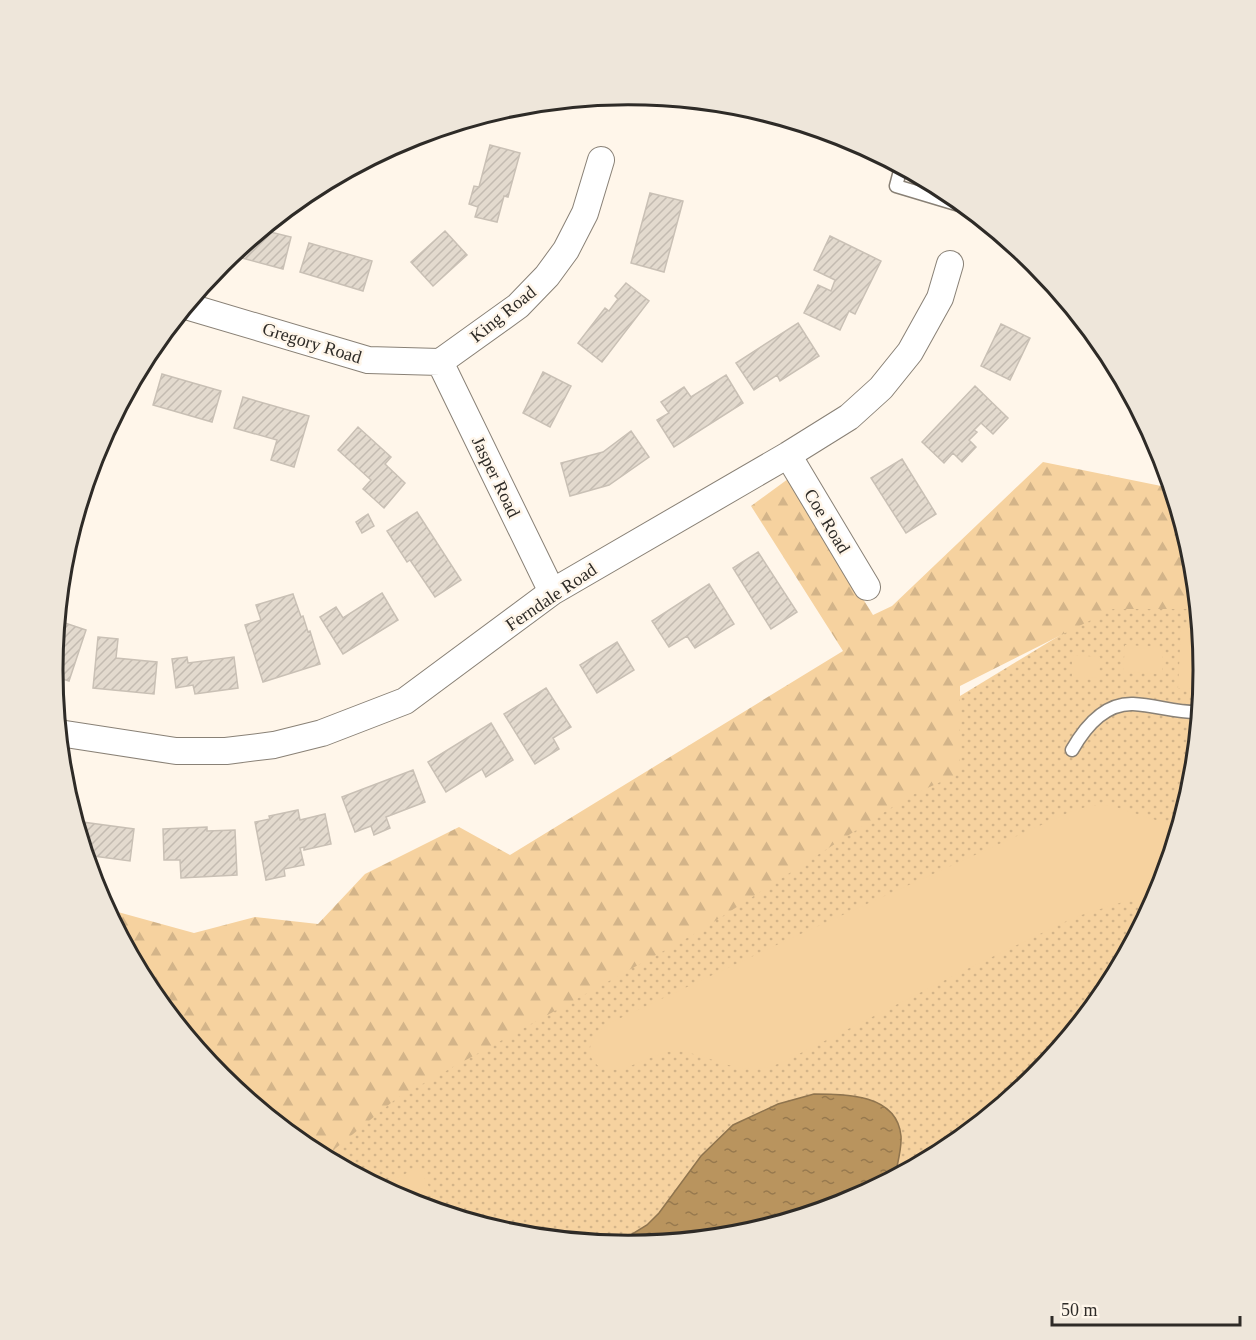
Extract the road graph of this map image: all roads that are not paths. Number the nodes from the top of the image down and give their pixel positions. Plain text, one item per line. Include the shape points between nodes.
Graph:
1 (601, 160) dead end
2 (899, 175) edge
3 (941, 200) edge
4 (950, 264) dead end
5 (194, 308) edge
6 (440, 363) junction
7 (788, 455) junction
8 (867, 587) dead end
9 (552, 592) junction
10 (1191, 712) edge
11 (67, 734) edge
12 (1072, 750) dead end

1 - 6 street, King Road via 585,213 547,276 518,306
2 - 3 lane via 896,186
4 - 7 street, Ferndale Road via 940,298 910,352 881,388 849,417
5 - 6 street, Gregory Road via 368,360
6 - 9 street, Jasper Road
7 - 8 street, Coe Road
7 - 9 street, Ferndale Road
9 - 11 street, Ferndale Road via 405,701 322,733 274,745 176,752
10 - 12 lane via 1132,704 1117,706 1089,725

